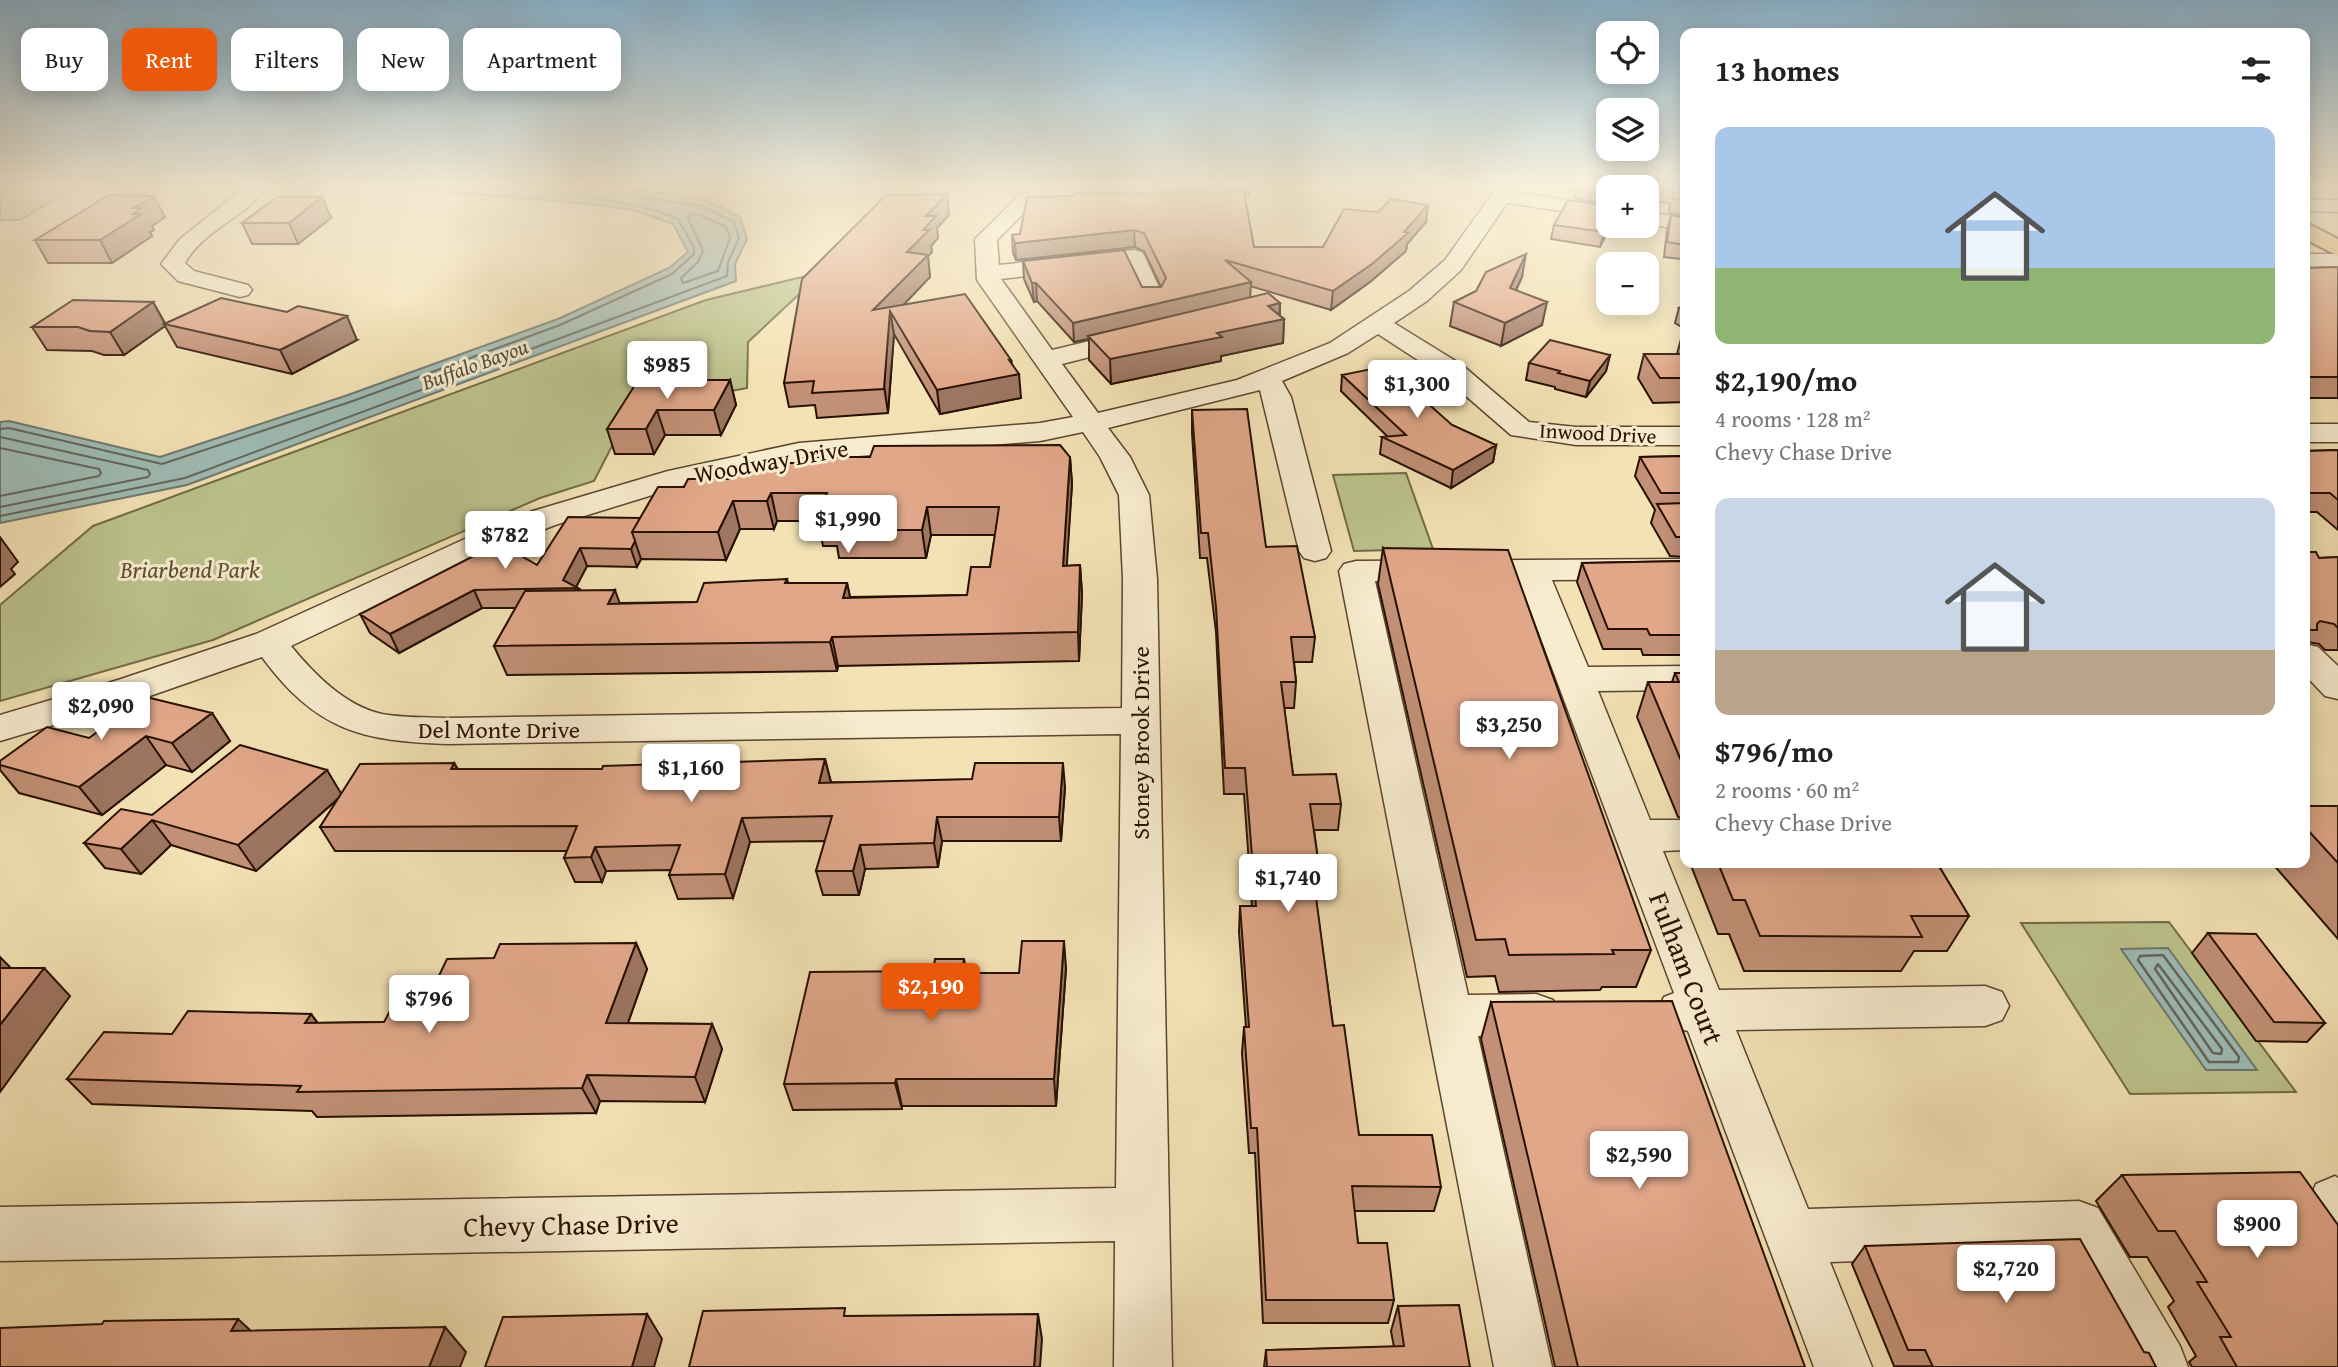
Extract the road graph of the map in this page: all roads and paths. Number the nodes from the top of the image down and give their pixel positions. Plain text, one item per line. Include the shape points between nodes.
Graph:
1 (178, 251) edge
2 (987, 251) edge
3 (1463, 251) edge
4 (2310, 261) edge
5 (2338, 261) edge
6 (988, 273) junction
7 (240, 290) dead end
8 (1152, 298) edge
9 (1378, 323) junction
10 (1163, 331) edge
11 (1045, 360) junction
12 (1267, 378) junction
13 (1092, 423) junction
14 (2310, 433) edge
15 (2338, 433) edge
16 (1680, 436) edge
17 (1315, 551) dead end
18 (1532, 569) junction
19 (1680, 569) edge
20 (269, 642) junction
21 (1574, 678) junction
22 (1680, 678) edge
23 (1140, 721) junction
24 (0, 728) edge
25 (1680, 835) edge
26 (1636, 836) junction
27 (1985, 1006) dead end
28 (1704, 1011) junction
29 (1637, 1012) edge
30 (1583, 1013) edge
31 (1449, 1016) junction
32 (1143, 1214) junction
33 (0, 1234) edge
34 (1792, 1236) junction
35 (1143, 1367) edge
36 (1523, 1367) edge
37 (1843, 1367) edge
38 (2159, 1367) edge

1 - 7 street via 173,264 186,276
2 - 6 street, Stoney Brook Drive
3 - 9 street, Woodway Drive via 1418,296
4 - 5 street
6 - 8 street via 1133,257
6 - 11 street, Stoney Brook Drive
9 - 12 street, Woodway Drive via 1339,348
9 - 16 street, Inwood Drive via 1453,371 1521,429 1576,436
10 - 11 street
11 - 13 street, Stoney Brook Drive
12 - 13 street, Woodway Drive
12 - 17 street via 1276,397
13 - 20 street, Woodway Drive via 1040,432 799,452 679,477 489,540
13 - 23 street, Stoney Brook Drive via 1134,495 1140,579
14 - 15 street
18 - 19 street
18 - 21 street, Fulham Court
18 - 31 street via 1356,571
20 - 23 street, Del Monte Drive via 293,675 336,710 383,727 448,732
20 - 24 street, Woodway Drive
21 - 22 street
21 - 26 street, Fulham Court
23 - 32 street, Stoney Brook Drive
25 - 26 street
26 - 28 street, Fulham Court
27 - 28 street
28 - 29 street
28 - 34 street, Fulham Court
30 - 31 street
31 - 36 street
32 - 33 street, Chevy Chase Drive
32 - 35 street, Stoney Brook Drive
34 - 37 street, Fulham Court
34 - 38 street via 2079,1227

